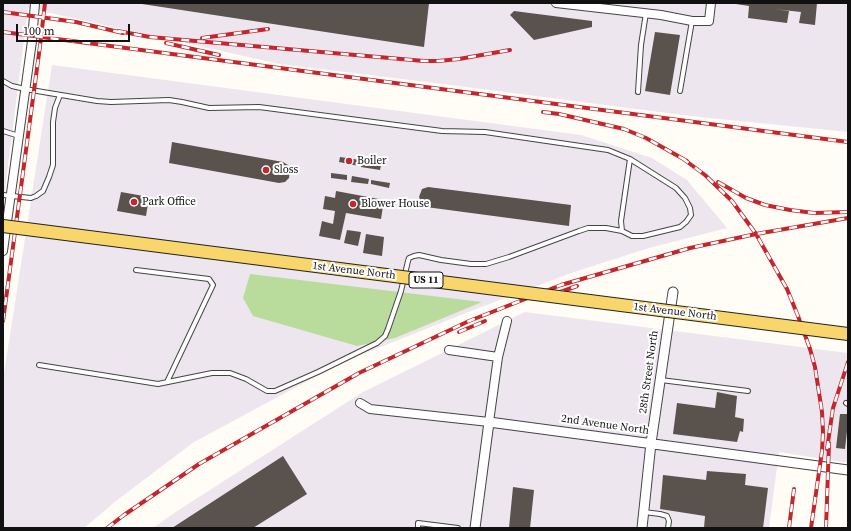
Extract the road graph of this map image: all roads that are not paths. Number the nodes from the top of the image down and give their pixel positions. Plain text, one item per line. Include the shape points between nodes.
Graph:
1 (35, 3) edge
2 (556, 3) edge
3 (711, 3) edge
4 (646, 13) junction
5 (692, 21) junction
6 (3, 81) edge
7 (25, 89) junction
8 (680, 91) dead end
9 (638, 92) dead end
10 (60, 95) junction
11 (3, 131) edge
12 (19, 136) junction
13 (630, 159) junction
14 (7, 196) edge
15 (3, 226) edge
16 (622, 231) junction
17 (3, 251) edge
18 (136, 270) dead end
19 (673, 292) dead end
20 (507, 321) dead end
21 (848, 334) edge
22 (448, 350) dead end
23 (498, 357) junction
24 (39, 365) dead end
25 (660, 380) junction
26 (167, 382) junction
27 (748, 391) dead end
28 (360, 403) dead end
29 (489, 422) junction
30 (651, 443) junction
31 (848, 470) edge
32 (644, 512) junction
33 (441, 527) edge
34 (418, 528) edge
35 (458, 528) edge
36 (475, 528) edge
37 (642, 528) edge
38 (668, 528) edge

1 - 7 street
2 - 4 street
3 - 5 street via 709,21
4 - 5 street
4 - 9 lane
5 - 8 lane
6 - 7 lane
7 - 10 lane
7 - 12 street
10 - 13 lane via 111,102 170,100 209,108 259,107 442,131 485,132 608,150
10 - 14 lane via 53,122 53,165 43,191 31,198
11 - 12 lane
12 - 14 street
13 - 16 lane via 621,221
13 - 16 lane via 676,188 685,198 691,215 680,226 643,236 632,236
14 - 17 street
15 - 21 main road, 1st Avenue North / US 11, bridge
16 - 26 lane via 588,228 486,264 419,255 409,258 388,329 377,343 275,391 267,391 230,373 212,373
18 - 26 lane via 209,279 213,285
19 - 25 street, 28th Street North
20 - 23 street
22 - 23 street
23 - 29 street
24 - 26 lane via 158,384
25 - 27 lane
25 - 30 street, 28th Street North
28 - 29 street, 2nd Avenue North via 370,409
29 - 30 street, 2nd Avenue North
29 - 36 street
30 - 31 street, 2nd Avenue North
30 - 32 street, 28th Street North
32 - 37 street, 28th Street North
32 - 38 lane via 667,516
33 - 34 lane via 418,522
33 - 35 lane

